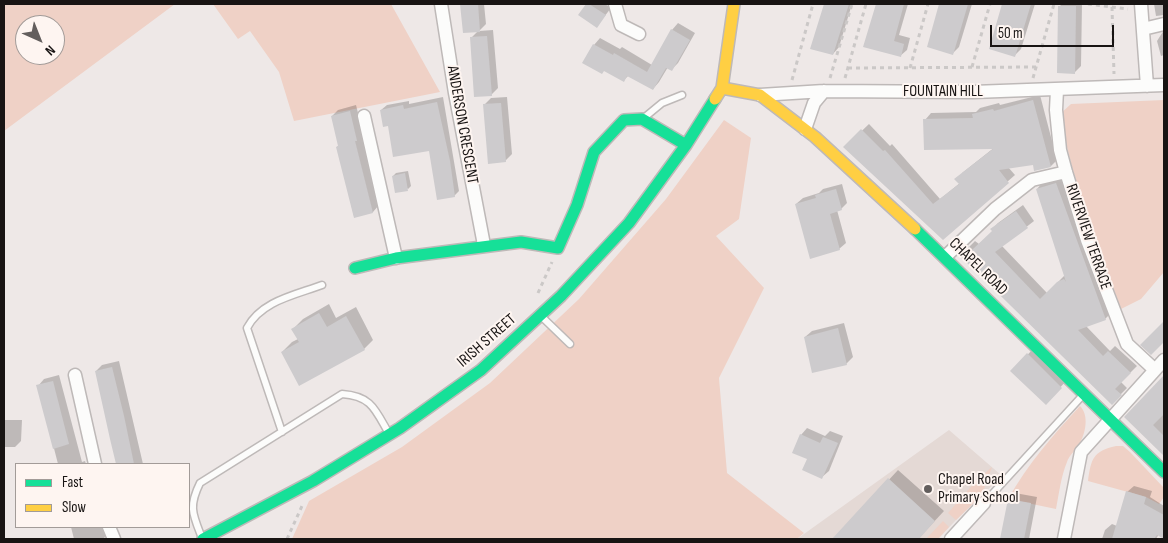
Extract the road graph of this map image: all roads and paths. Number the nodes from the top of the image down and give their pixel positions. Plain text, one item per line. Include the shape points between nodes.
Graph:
1 (441, 4) edge
2 (615, 4) edge
3 (734, 4) edge
4 (813, 4) edge
5 (852, 4) edge
6 (866, 4) edge
7 (928, 4) edge
8 (990, 4) edge
9 (1054, 4) edge
10 (1088, 4) edge
11 (1141, 4) edge
12 (1164, 24) edge
13 (1143, 29) junction
14 (639, 34) dead end
15 (972, 67) junction
16 (1036, 67) junction
17 (848, 68) junction
18 (910, 68) junction
19 (1164, 85) edge
20 (1148, 86) junction
21 (1114, 87) junction
22 (722, 88) junction
23 (1058, 90) junction
24 (825, 91) junction
25 (842, 91) junction
26 (1030, 91) junction
27 (789, 92) junction
28 (682, 95) dead end
29 (760, 95) junction
30 (364, 116) dead end
31 (642, 119) junction
32 (806, 129) junction
33 (686, 145) junction
34 (1066, 172) junction
35 (484, 245) junction
36 (945, 256) junction
37 (396, 258) junction
38 (355, 268) dead end
39 (322, 285) dead end
40 (540, 315) junction
41 (570, 344) dead end
42 (1164, 360) edge
43 (1155, 370) junction
44 (75, 375) dead end
45 (1085, 393) junction
46 (1110, 420) junction
47 (282, 432) junction
48 (390, 435) junction
49 (95, 463) edge
50 (1164, 472) edge
51 (984, 503) joint
52 (303, 504) dead end
53 (203, 539) edge
54 (287, 539) edge
55 (952, 539) edge
56 (1064, 539) edge

1 - 35 street, ANDERSON CRESCENT
2 - 14 street via 621,25
3 - 22 main road
4 - 27 path
5 - 24 path
6 - 17 path
7 - 18 path
8 - 15 path
9 - 16 path
10 - 21 path via 1112,7
11 - 13 street
12 - 13 street
13 - 20 street
15 - 16 path
15 - 18 path
16 - 26 path
17 - 18 path
17 - 25 path
19 - 20 street, FOUNTAIN HILL
20 - 21 street, FOUNTAIN HILL
21 - 23 street, FOUNTAIN HILL
22 - 29 main road, FOUNTAIN HILL
22 - 33 main road, IRISH STREET
23 - 26 street, FOUNTAIN HILL
23 - 34 street, RIVERVIEW TERRACE via 1056,110
24 - 25 street, FOUNTAIN HILL
24 - 27 street, FOUNTAIN HILL
24 - 32 street via 814,103
25 - 26 street, FOUNTAIN HILL
27 - 29 street, FOUNTAIN HILL
28 - 31 lane via 662,103
29 - 32 main road, CHAPEL ROAD
30 - 37 street
31 - 33 main road
31 - 35 main road via 624,120 594,152 577,205 558,248 520,242
32 - 36 main road, CHAPEL ROAD
33 - 40 main road, IRISH STREET via 629,223
34 - 36 street via 1032,180 995,209
34 - 43 street, RIVERVIEW TERRACE via 1087,240 1127,344
35 - 37 main road
36 - 45 main road, CHAPEL ROAD
37 - 38 main road
39 - 47 lane via 266,306 247,328
40 - 41 lane
40 - 48 main road, IRISH STREET via 481,370
42 - 43 street
43 - 46 street
44 - 49 street
45 - 46 main road, CHAPEL ROAD
45 - 51 lane
46 - 50 main road, CHAPEL ROAD
46 - 56 street via 1082,452
47 - 48 lane via 342,394 357,395 371,404
47 - 53 lane via 200,484 193,497 193,515
48 - 53 main road, IRISH STREET via 289,495
51 - 55 street
52 - 54 path

